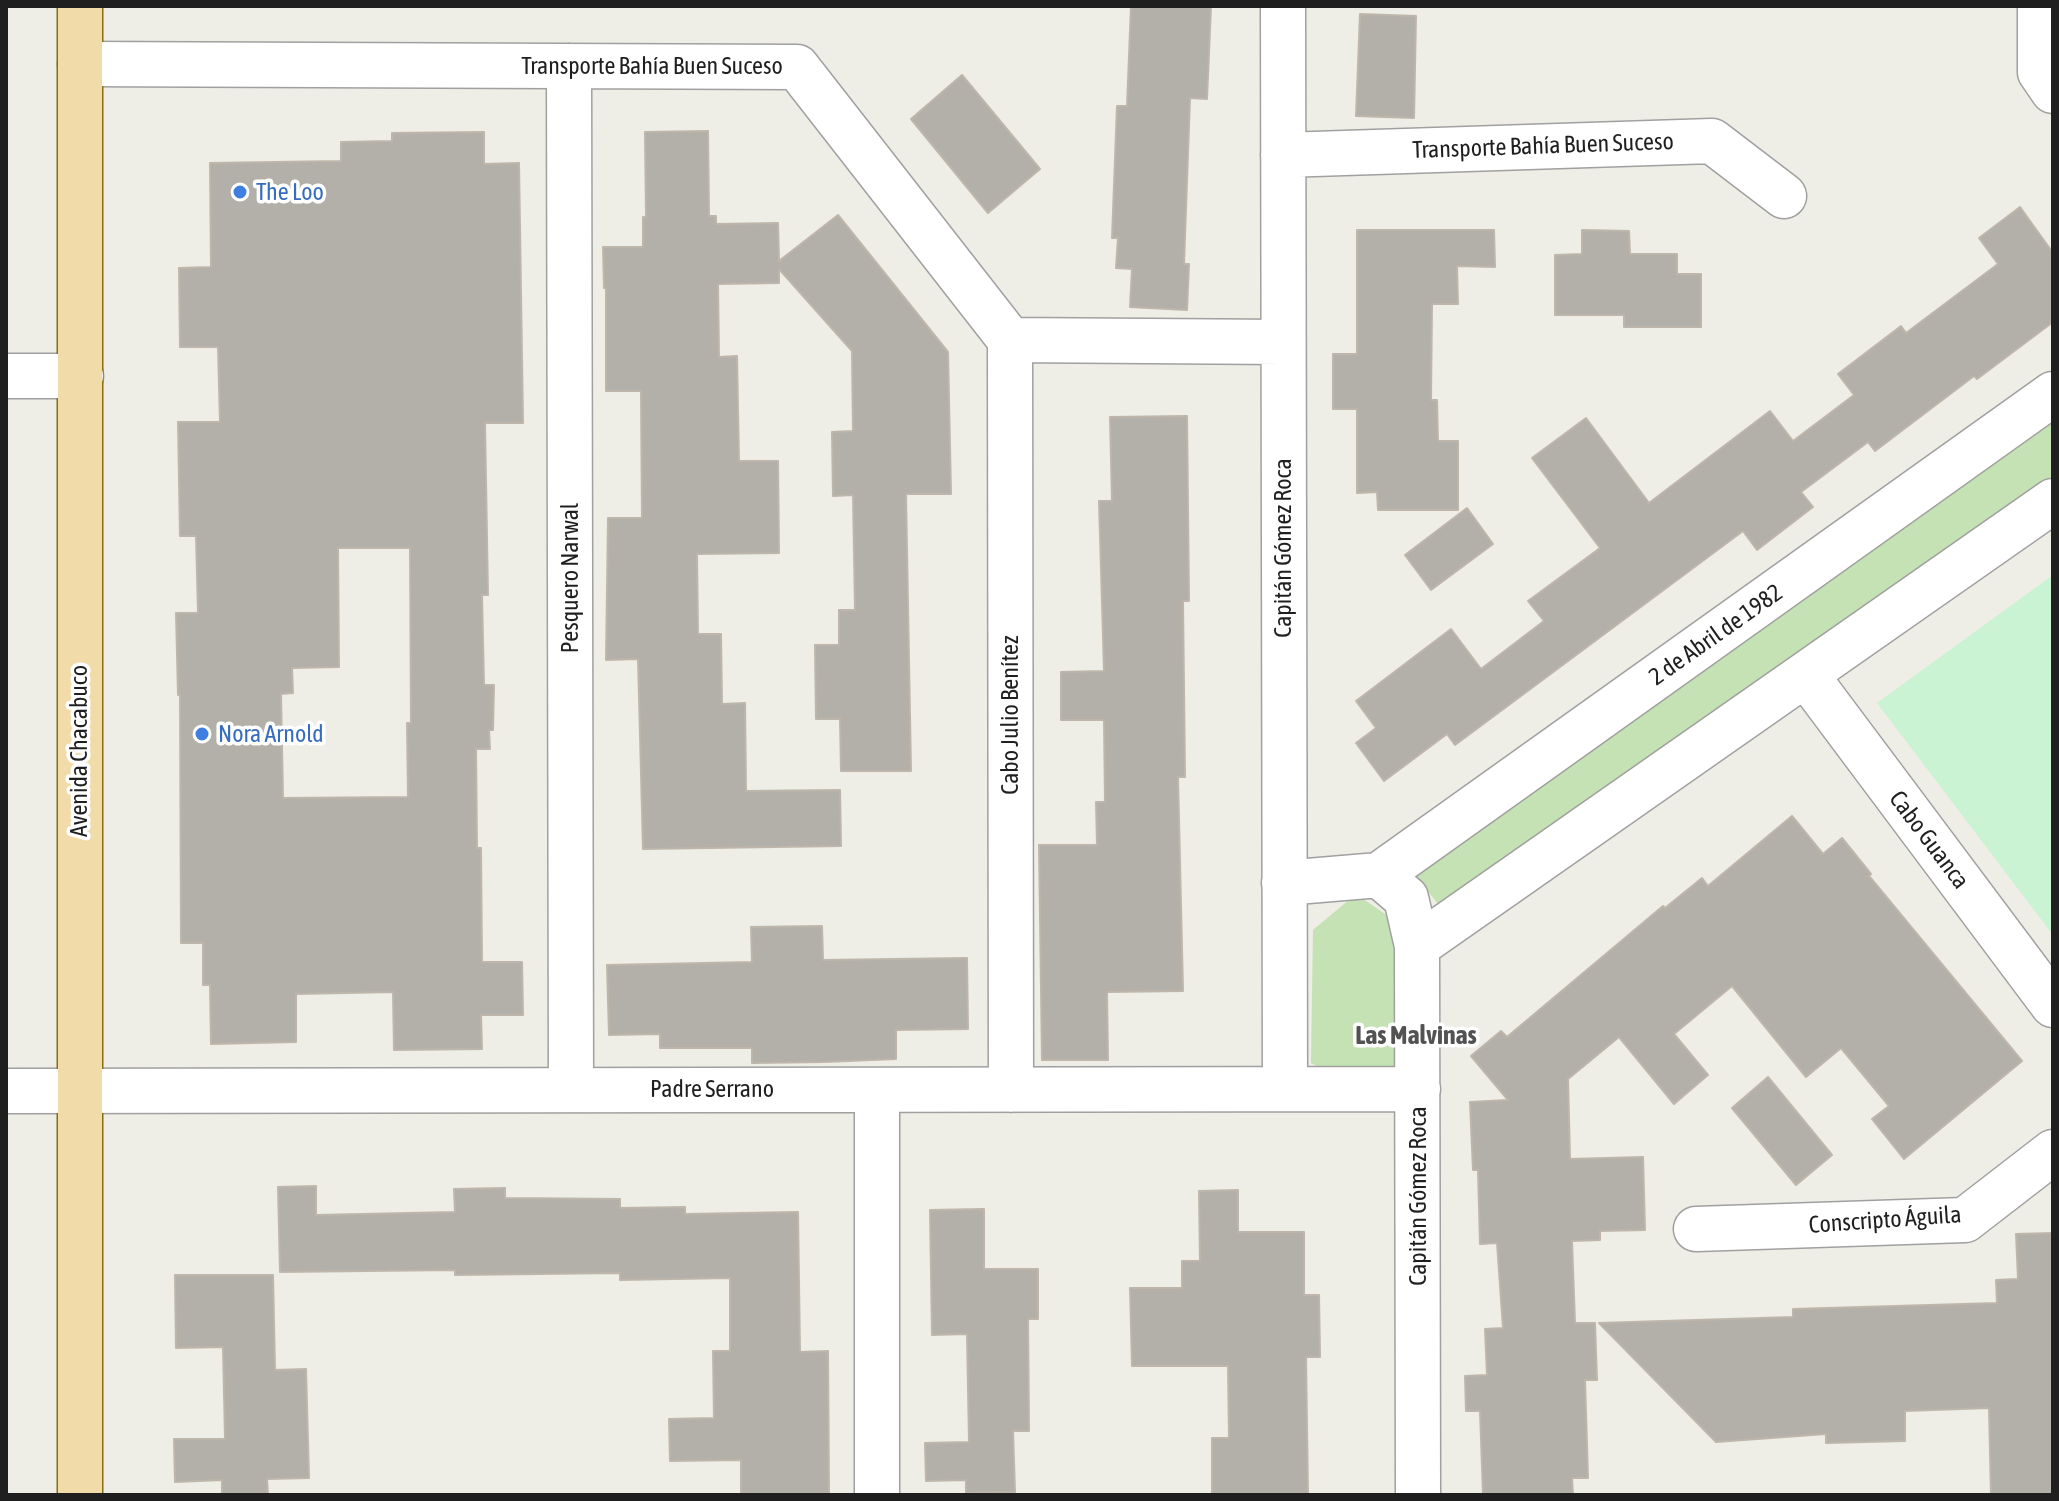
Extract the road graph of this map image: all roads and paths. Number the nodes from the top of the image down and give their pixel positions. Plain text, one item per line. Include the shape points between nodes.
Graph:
1 (80, 6) edge
2 (1283, 6) edge
3 (2040, 6) edge
4 (80, 64) junction
5 (569, 66) junction
6 (2053, 91) edge
7 (1283, 155) junction
8 (1784, 196) dead end
9 (1010, 340) junction
10 (1283, 342) junction
11 (6, 376) edge
12 (81, 376) junction
13 (2053, 394) edge
14 (2053, 501) edge
15 (1806, 675) junction
16 (1284, 883) junction
17 (1393, 886) junction
18 (1417, 946) junction
19 (2053, 1005) edge
20 (571, 1089) junction
21 (1285, 1089) junction
22 (1418, 1089) junction
23 (877, 1090) junction
24 (1011, 1090) junction
25 (6, 1091) edge
26 (78, 1091) junction
27 (2053, 1152) edge
28 (1696, 1229) dead end
29 (80, 1495) edge
30 (877, 1495) edge
31 (1418, 1495) edge

1 - 4 main road, Avenida Chacabuco
2 - 7 street, Capitán Gómez Roca
3 - 6 street via 2040,72
4 - 5 street, Transporte Bahía Buen Suceso
4 - 12 main road, Avenida Chacabuco
5 - 9 street, Transporte Bahía Buen Suceso via 797,67
5 - 20 street, Pesquero Narwal
7 - 8 street, Transporte Bahía Buen Suceso via 1712,141
7 - 10 street, Capitán Gómez Roca
9 - 10 street
9 - 24 street, Cabo Julio Benítez
10 - 16 street, Capitán Gómez Roca
11 - 12 street
12 - 26 main road, Avenida Chacabuco
13 - 17 street, 2 de Abril de 1982
14 - 15 street
15 - 18 street
15 - 19 street, Cabo Guanca
16 - 17 street
16 - 21 street, Capitán Gómez Roca
17 - 18 street, Capitán Gómez Roca
18 - 22 street, Capitán Gómez Roca
20 - 23 street, Padre Serrano
20 - 26 street, Padre Serrano
21 - 22 street, Padre Serrano
21 - 24 street, Padre Serrano
22 - 31 street, Capitán Gómez Roca
23 - 24 street, Padre Serrano
23 - 30 street
25 - 26 street, Padre Serrano
26 - 29 main road, Avenida Chacabuco
27 - 28 street, Conscripto Águila via 1965,1220

